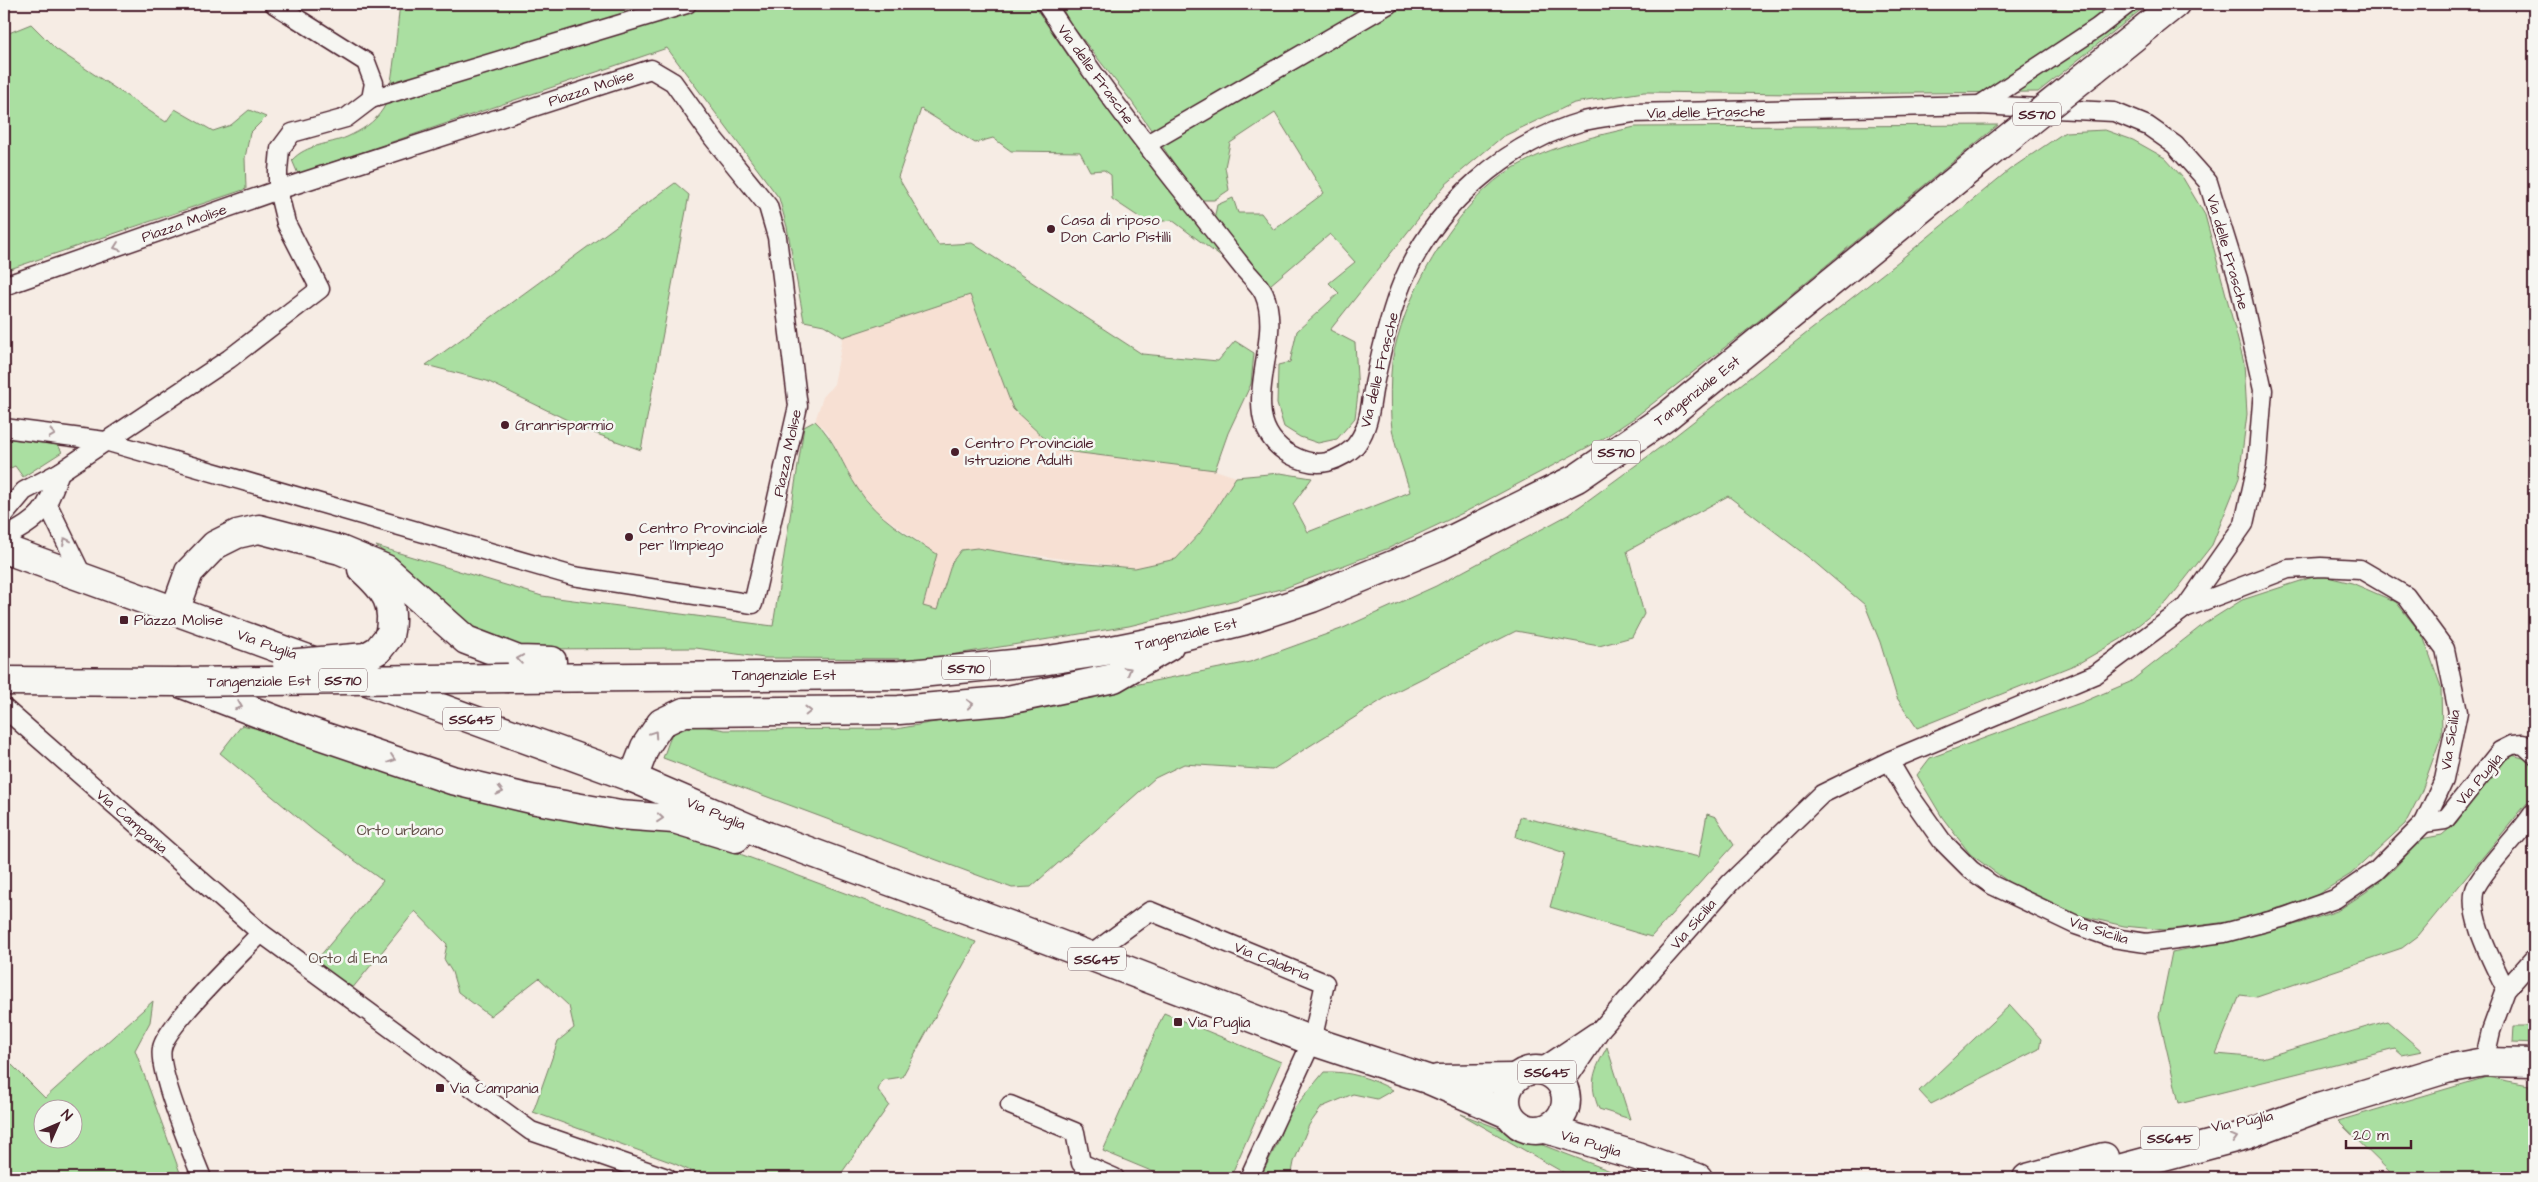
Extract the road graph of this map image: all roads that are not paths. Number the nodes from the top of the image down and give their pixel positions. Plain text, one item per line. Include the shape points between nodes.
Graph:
1 (274, 4) edge
2 (686, 4) edge
3 (1046, 4) edge
4 (1389, 4) edge
5 (2128, 4) edge
6 (2175, 4) edge
7 (371, 99) junction
8 (1980, 105) junction
9 (1147, 144) junction
10 (278, 190) junction
11 (4, 286) edge
12 (4, 428) edge
13 (105, 441) junction
14 (60, 472) junction
15 (24, 491) junction
16 (4, 501) edge
17 (48, 505) junction
18 (4, 515) edge
19 (4, 538) edge
20 (4, 549) edge
21 (340, 550) junction
22 (83, 578) junction
23 (2185, 608) junction
24 (175, 610) junction
25 (1187, 635) junction
26 (743, 674) junction
27 (4, 681) edge
28 (177, 682) junction
29 (4, 708) edge
30 (2534, 754) edge
31 (1889, 761) junction
32 (633, 778) junction
33 (2534, 812) edge
34 (2424, 823) junction
35 (767, 836) junction
36 (261, 933) junction
37 (1089, 956) junction
38 (2534, 958) edge
39 (2506, 990) junction
40 (1602, 1028) junction
41 (1312, 1041) junction
42 (2484, 1062) junction
43 (2534, 1063) edge
44 (1540, 1069) junction
45 (1514, 1078) junction
46 (1427, 1080) junction
47 (1565, 1096) junction
48 (1010, 1104) dead end
49 (2315, 1109) junction
50 (1508, 1114) junction
51 (1546, 1129) junction
52 (1637, 1156) junction
53 (202, 1178) edge
54 (667, 1178) edge
55 (1116, 1178) edge
56 (1249, 1178) edge
57 (1698, 1178) edge
58 (2027, 1178) edge
59 (2085, 1178) edge

1 - 7 street via 366,62 374,83
2 - 7 street
3 - 9 street, Via delle Frasche
4 - 9 street
5 - 8 street
6 - 25 main road, Tangenziale Est / SS710, bridge via 1666,418 1577,478 1439,546 1312,598
7 - 10 street via 346,118 292,133 280,149
8 - 9 street, Via delle Frasche via 1633,113 1584,121 1534,142 1498,163 1461,194 1429,234 1403,281 1387,330 1369,420 1358,444 1340,458 1324,463 1302,462 1278,448 1264,428 1261,399 1268,315 1264,294
8 - 23 street, Via delle Frasche via 2114,112 2148,126 2175,145 2208,182 2238,279 2263,390 2257,465 2244,524
10 -> 11 street, Piazza Molise
10 - 13 street via 286,223 320,289 229,359
10 - 13 street, Piazza Molise via 651,69 673,82 712,138 768,206 776,237 798,406 754,604 573,576
12 -> 13 street, Piazza Molise
13 - 14 street
14 - 15 street
14 - 17 street
15 - 16 street
15 - 18 street
17 - 19 street via 32,522
22 -> 17 street
20 - 22 main road, Via Puglia
21 - 24 main road via 260,529 236,534 215,545 189,572
26 -> 21 main road via 645,662 518,660 466,640 386,569
21 - 28 main road, bridge via 388,596 392,612 389,636 378,650 366,657 254,667
22 - 24 main road, Via Puglia
23 - 31 street, Via Sicilia via 2096,674
23 - 34 street, Via Sicilia via 2288,569 2321,567 2360,569 2406,596 2445,649 2458,712 2444,780
24 - 32 main road, Via Puglia / SS645
25 - 26 main road, Tangenziale Est / SS710 via 1042,661 900,675
32 -> 25 main road via 645,747 661,723 684,712 899,710 1003,701 1114,678
26 - 28 main road, Tangenziale Est / SS710, bridge
27 - 28 main road, Tangenziale Est / SS710
28 -> 35 main road via 284,723 452,780 620,815 674,819 732,838
29 - 36 street, Via Campania
30 - 34 street, Via Puglia via 2523,744 2500,751 2445,820
31 - 34 street, Via Sicilia via 1942,841 1971,870 1992,884 2076,925 2113,938 2146,944 2224,933 2286,917 2335,899 2376,871
31 - 40 street, Via Sicilia via 1822,794 1746,865
32 - 35 main road, Via Puglia / SS645
33 - 39 street via 2476,886 2474,910 2480,935
35 - 37 main road, Via Puglia / SS645
36 - 53 street via 173,1026 162,1047 163,1069
36 - 54 street, Via Campania via 531,1131
37 - 41 main road, Via Puglia / SS645
37 - 41 street, Via Calabria via 1150,911 1324,983
38 - 39 street
39 - 42 street
40 - 44 street, Via Sicilia
40 - 47 street, Via Sicilia
41 - 46 main road, Via Puglia / SS645
41 - 56 street, Via Calabria
42 - 43 main road, Via Puglia / SS645
42 - 49 main road, Via Puglia / SS645 via 2446,1069
44 - 45 main road, SS645 via 1526,1070
44 - 47 main road, SS645 via 1554,1075
45 - 46 main road, Via Puglia / SS645
45 - 50 main road, SS645 via 1506,1095
46 - 50 main road, Via Puglia / SS645
47 - 51 main road via 1562,1116
47 - 52 main road, Via Puglia / SS645
48 - 55 street via 1075,1132 1081,1163
49 - 58 main road, Via Puglia / SS645 via 2241,1118
59 -> 49 main road, Via Puglia / SS645 via 2246,1135
50 - 51 main road, SS645 via 1518,1125 1531,1130
51 - 52 main road, Via Puglia / SS645
52 - 57 main road, Via Puglia / SS645

